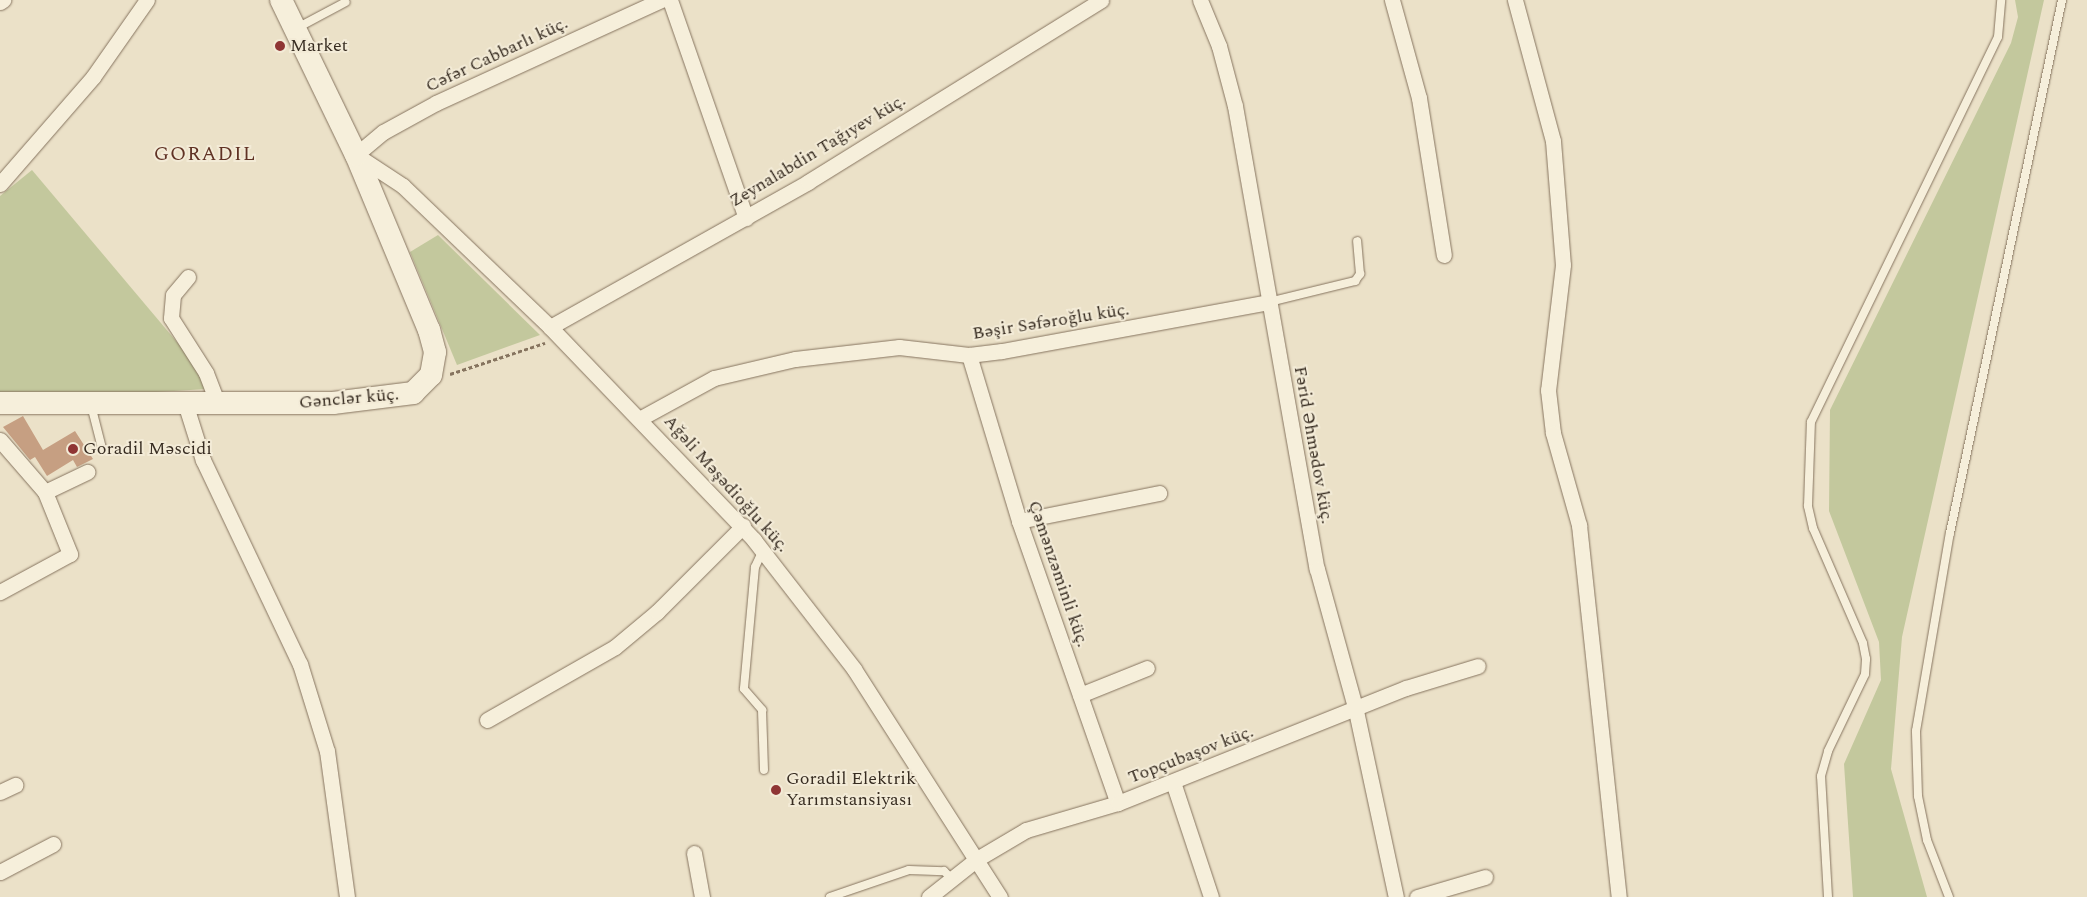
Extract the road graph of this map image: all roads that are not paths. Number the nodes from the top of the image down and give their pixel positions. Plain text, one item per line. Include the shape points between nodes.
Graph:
1 (148, 0) edge
2 (281, 0) edge
3 (661, 0) edge
4 (670, 0) edge
5 (1101, 0) edge
6 (1200, 0) edge
7 (1392, 0) edge
8 (1515, 0) edge
9 (2002, 0) edge
10 (2062, 0) edge
11 (346, 2) dead end
12 (296, 29) junction
13 (356, 155) junction
14 (0, 184) edge
15 (746, 218) junction
16 (1357, 241) dead end
17 (1444, 255) dead end
18 (188, 276) dead end
19 (1268, 302) junction
20 (553, 330) junction
21 (970, 355) junction
22 (218, 402) junction
23 (0, 403) edge
24 (90, 403) junction
25 (185, 403) junction
26 (641, 418) junction
27 (0, 440) edge
28 (102, 448) dead end
29 (87, 472) dead end
30 (45, 492) junction
31 (1159, 493) dead end
32 (1018, 521) junction
33 (742, 526) junction
34 (763, 550) junction
35 (0, 592) edge
36 (1478, 666) dead end
37 (1147, 668) dead end
38 (1080, 695) junction
39 (1356, 711) junction
40 (488, 720) dead end
41 (764, 770) dead end
42 (1173, 782) junction
43 (15, 785) dead end
44 (0, 792) edge
45 (1118, 803) junction
46 (53, 844) dead end
47 (694, 853) dead end
48 (977, 858) junction
49 (0, 872) edge
50 (1485, 877) dead end
51 (953, 880) junction
52 (347, 897) edge
53 (702, 897) edge
54 (830, 897) edge
55 (929, 897) edge
56 (1000, 897) edge
57 (1211, 897) edge
58 (1396, 897) edge
59 (1417, 897) edge
60 (1619, 897) edge
61 (1828, 897) edge
62 (1949, 897) edge

1 - 14 street via 93,77
2 - 12 street
3 - 13 street, Cəfər Cabbarlı küç. via 436,102 383,132
4 - 15 street
5 - 15 street, Zeynalabdin Tağıyev küç.
6 - 19 street, Fərid Əhmədov küç. via 1219,46 1235,106
7 - 17 street via 1418,98
8 - 60 street via 1553,141 1563,265 1548,390 1553,434 1579,526
9 - 61 lane via 1998,37 1811,422 1808,506 1813,528 1863,643 1866,659 1865,674 1828,751 1821,776
10 - 62 lane via 1950,533 1916,730 1918,796 1927,840
11 - 12 lane
12 - 13 street
13 - 20 street, Ağəli Məşədioğlu küç. via 403,186
13 - 22 street, Gənclər küç. via 429,330 435,352 432,375 413,393 398,397 333,403
15 - 20 street, Zeynalabdin Tağıyev küç.
16 - 19 lane via 1360,274 1355,282
18 - 22 street via 168,307 171,318 206,372
19 - 21 street, Bəşir Səfəroğlu küç. via 1046,345
19 - 39 street, Fərid Əhmədov küç. via 1317,569
20 - 26 street, Ağəli Məşədioğlu küç.
21 - 26 street, Bəşir Səfəroğlu küç. via 898,347 795,359 714,378
21 - 32 street, Çəmənzəminli küç.
22 - 25 street, Gənclər küç.
23 - 24 street, Gənclər küç.
24 - 25 street, Gənclər küç.
24 - 28 lane
25 - 52 street via 203,460 300,664 327,751
26 - 33 street, Ağəli Məşədioğlu küç.
27 - 30 street
29 - 30 street
30 - 35 street via 70,554
31 - 32 street
32 - 38 street, Çəmənzəminli küç.
33 - 34 street, Ağəli Məşədioğlu küç.
33 - 40 street via 657,612 615,647
34 - 41 lane via 755,567 744,689 762,710
34 - 48 street, Ağəli Məşədioğlu küç. via 854,669
36 - 39 street, Topçubaşov küç. via 1406,688
37 - 38 street
38 - 45 street, Çəmənzəminli küç.
39 - 42 street, Topçubaşov küç.
39 - 58 street, Fərid Əhmədov küç.
42 - 45 street, Topçubaşov küç.
42 - 57 street
43 - 44 street
45 - 48 street, Topçubaşov küç. via 1026,830
46 - 49 street
47 - 53 street
48 - 51 street, Topçubaşov küç.
48 - 56 street, Ağəli Məşədioğlu küç.
50 - 59 street
51 - 54 lane via 944,870 909,870
51 - 55 street, Topçubaşov küç.

